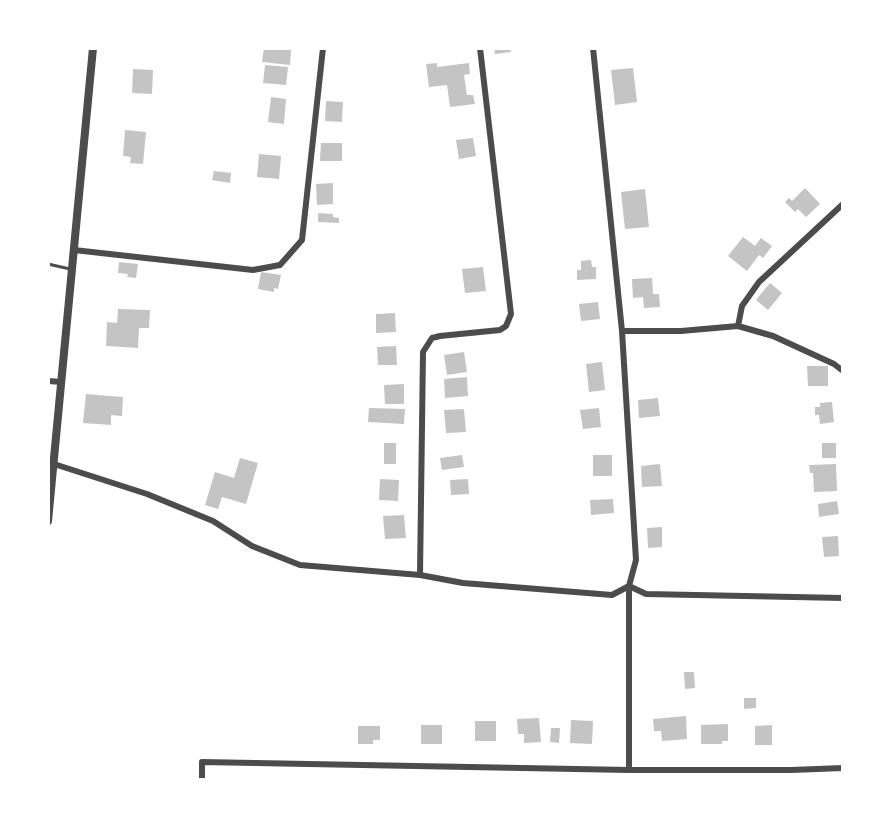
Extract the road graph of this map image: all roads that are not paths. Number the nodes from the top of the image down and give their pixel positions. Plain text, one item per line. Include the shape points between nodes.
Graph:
1 (93, 48) edge
2 (323, 48) edge
3 (480, 48) edge
4 (593, 48) edge
5 (843, 204) edge
6 (74, 250) junction
7 (48, 264) edge
8 (71, 269) junction
9 (738, 326) junction
10 (622, 331) junction
11 (843, 371) edge
12 (48, 381) edge
13 (62, 382) junction
14 (54, 464) junction
15 (48, 521) edge
16 (420, 575) junction
17 (629, 585) junction
18 (843, 598) edge
19 (843, 768) edge
20 (629, 770) junction
21 (202, 780) edge

1 - 6 street
2 - 6 street via 302,240 280,265 253,270
3 - 16 street via 511,314 500,330 432,338 423,352
4 - 10 street
5 - 9 street via 759,282 742,306
6 - 8 street
7 - 8 lane
8 - 13 street
9 - 10 street
9 - 11 street via 773,336
10 - 17 street via 636,560
12 - 13 street
13 - 14 street
14 - 15 street
14 - 16 street via 147,494 213,521 252,546 300,564
16 - 17 street via 463,583 612,595
17 - 18 street via 646,594
17 - 20 street
19 - 20 street
20 - 21 street via 202,762

